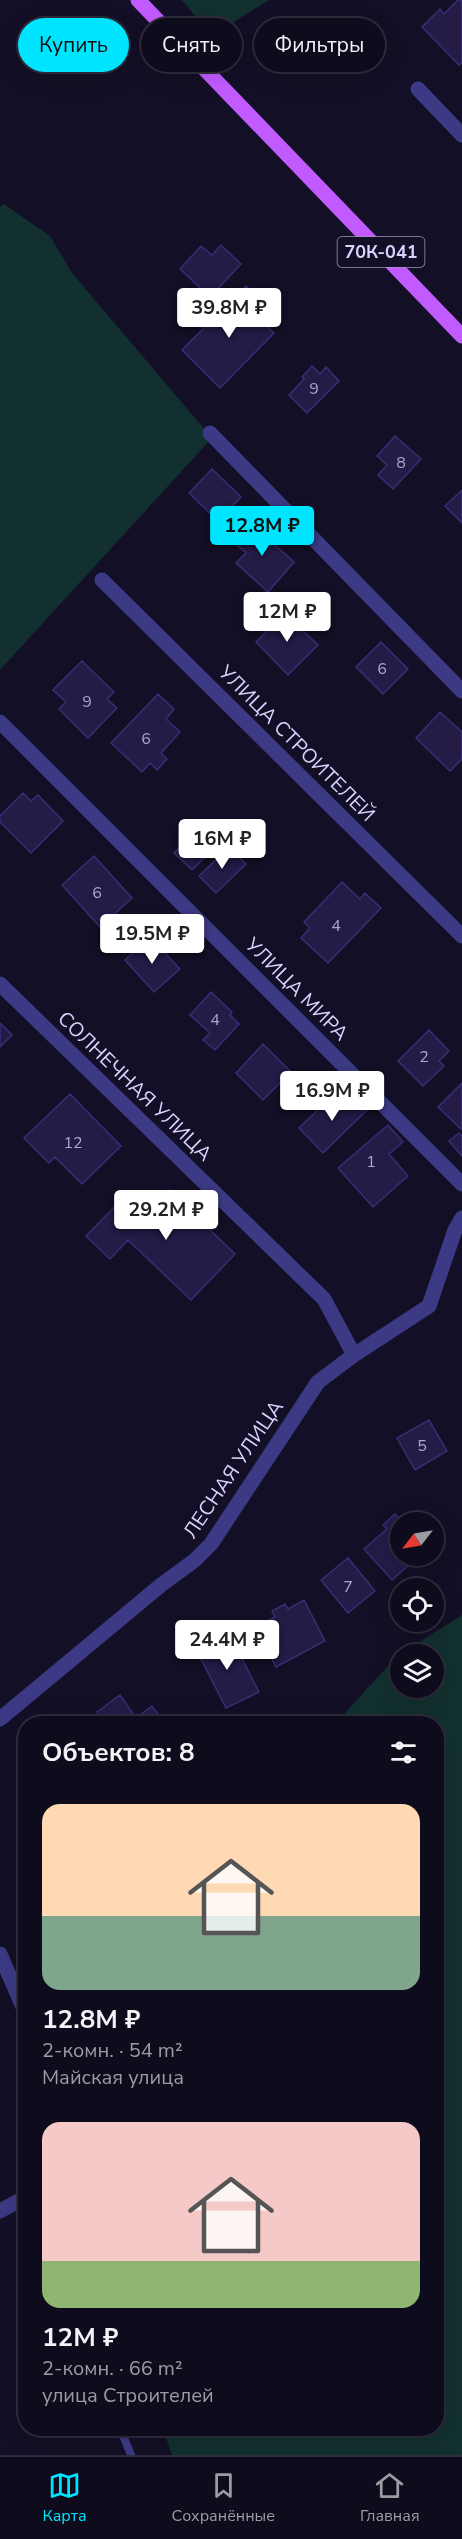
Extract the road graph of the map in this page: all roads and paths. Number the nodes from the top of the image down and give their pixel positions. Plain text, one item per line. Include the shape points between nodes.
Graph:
1 (138, 0) edge
2 (418, 89) dead end
3 (462, 135) edge
4 (462, 336) edge
5 (210, 433) dead end
6 (102, 580) dead end
7 (462, 692) edge
8 (0, 722) edge
9 (462, 936) edge
10 (0, 984) edge
11 (462, 1184) edge
12 (462, 1218) edge
13 (354, 1355) junction
14 (0, 1719) edge
15 (0, 1954) edge
16 (18, 1996) edge
17 (18, 2201) edge
18 (0, 2211) edge
19 (123, 2436) edge
20 (131, 2455) edge

1 - 4 main road, 70К-041
2 - 3 street
5 - 7 street
6 - 9 street, УЛИЦА СТРОИТЕЛЕЙ
8 - 11 street, УЛИЦА МИРА
10 - 13 street, СОЛНЕЧНАЯ УЛИЦА via 324,1299
12 - 13 street, ЛЕСНАЯ УЛИЦА via 429,1306
13 - 14 street, ЛЕСНАЯ УЛИЦА via 318,1382 211,1544
15 - 16 street
17 - 18 street
19 - 20 lane

